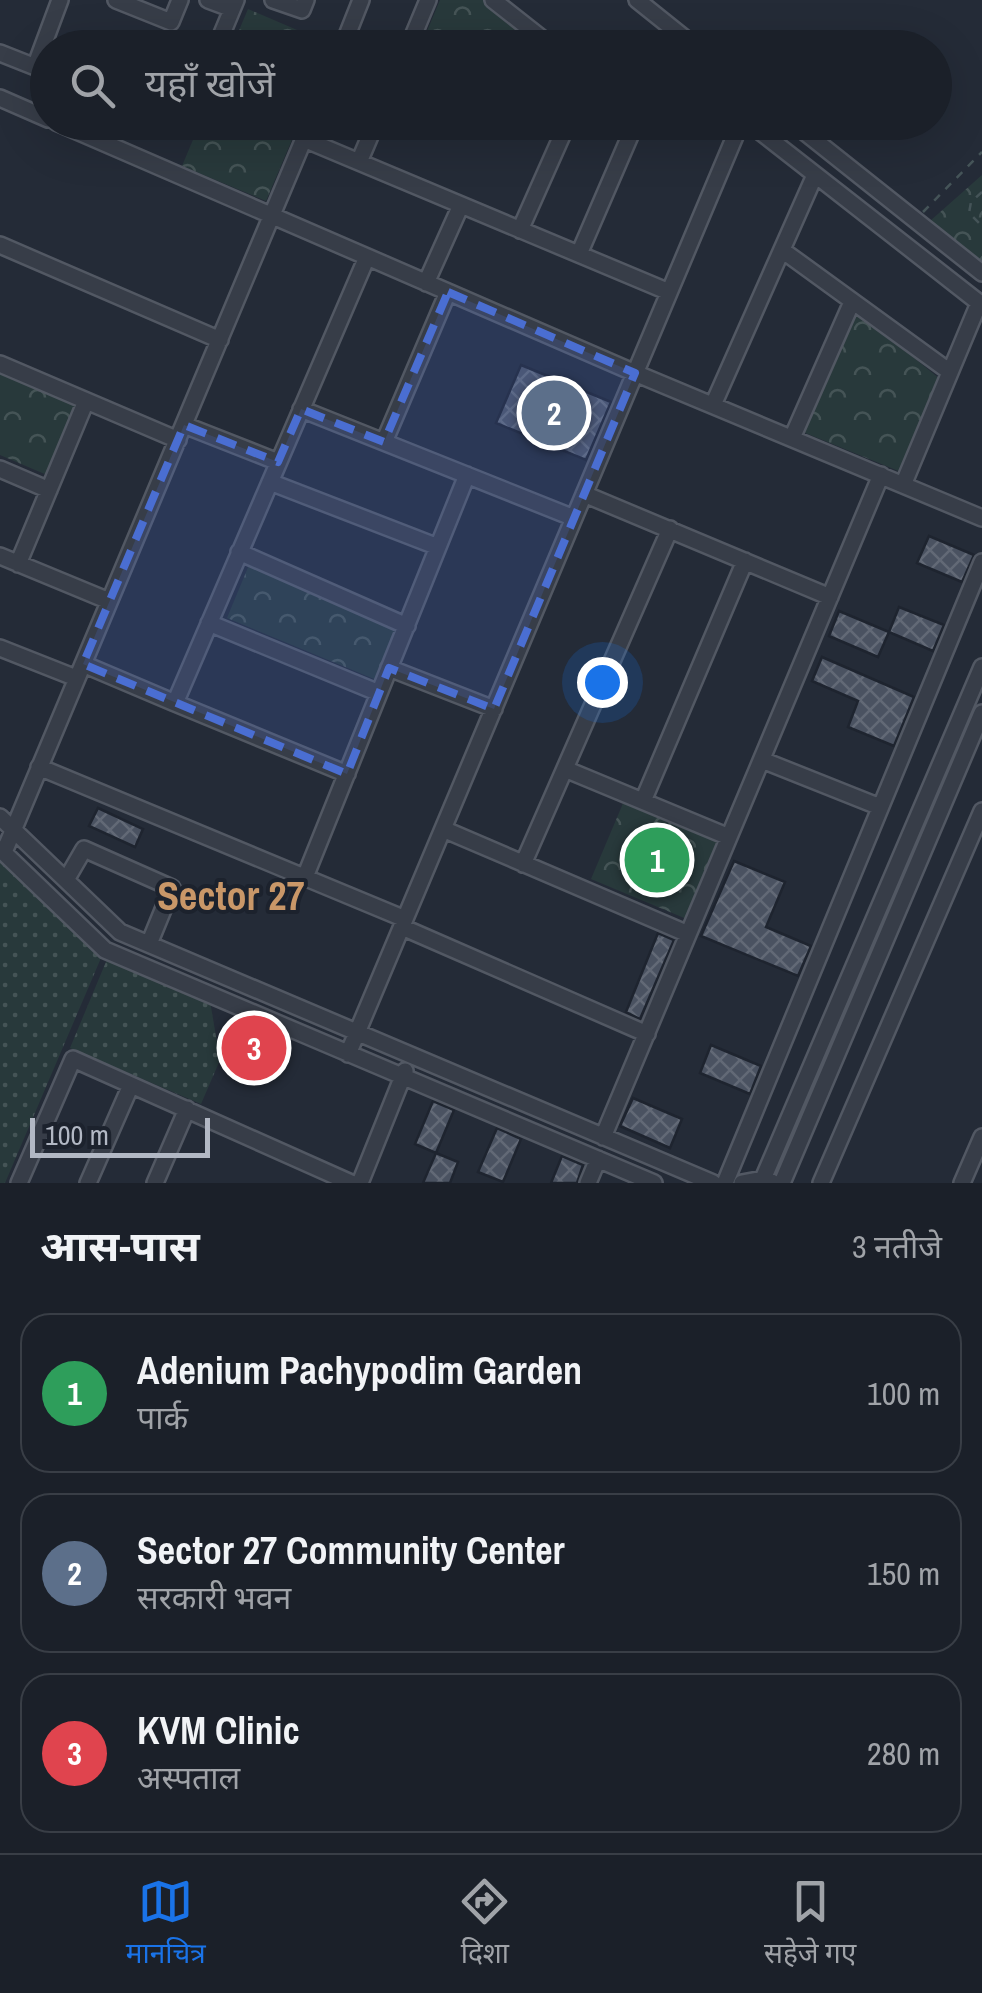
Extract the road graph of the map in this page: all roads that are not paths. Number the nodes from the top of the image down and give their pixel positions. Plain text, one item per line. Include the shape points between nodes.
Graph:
1 (60, 0) edge
2 (116, 0) edge
3 (180, 0) edge
4 (208, 0) edge
5 (273, 0) edge
6 (306, 0) edge
7 (361, 0) edge
8 (428, 0) edge
9 (493, 0) edge
10 (637, 0) edge
11 (234, 4) edge
12 (52, 30) edge
13 (223, 30) edge
14 (349, 30) edge
15 (416, 30) edge
16 (531, 30) edge
17 (675, 30) edge
18 (0, 53) edge
19 (30, 65) edge
20 (0, 98) edge
21 (30, 111) edge
22 (98, 140) edge
23 (304, 140) edge
24 (306, 140) edge
25 (369, 140) edge
26 (561, 140) edge
27 (628, 140) edge
28 (736, 140) edge
29 (768, 140) edge
30 (815, 140) edge
31 (360, 162) junction
32 (815, 175) junction
33 (460, 205) junction
34 (273, 216) junction
35 (520, 230) junction
36 (0, 245) edge
37 (782, 250) junction
38 (579, 254) junction
39 (367, 257) junction
40 (982, 273) edge
41 (426, 282) junction
42 (448, 292) junction
43 (670, 292) junction
44 (852, 302) junction
45 (981, 304) edge
46 (220, 340) junction
47 (0, 364) edge
48 (950, 372) junction
49 (635, 373) junction
50 (86, 401) junction
51 (713, 405) junction
52 (301, 409) junction
53 (181, 433) junction
54 (792, 438) junction
55 (384, 442) junction
56 (278, 462) junction
57 (0, 468) edge
58 (467, 476) junction
59 (881, 476) junction
60 (270, 482) junction
61 (902, 484) junction
62 (48, 490) junction
63 (584, 494) junction
64 (574, 518) junction
65 (982, 518) edge
66 (670, 530) junction
67 (438, 547) junction
68 (238, 552) junction
69 (0, 556) edge
70 (745, 562) junction
71 (982, 562) edge
72 (18, 564) junction
73 (830, 597) junction
74 (109, 601) junction
75 (209, 623) junction
76 (406, 626) junction
77 (0, 648) edge
78 (389, 668) junction
79 (982, 668) edge
80 (80, 671) junction
81 (379, 693) junction
82 (174, 703) junction
83 (494, 709) junction
84 (982, 713) edge
85 (762, 760) junction
86 (39, 767) junction
87 (565, 769) junction
88 (346, 774) junction
89 (643, 801) junction
90 (880, 808) junction
91 (982, 811) edge
92 (0, 817) edge
93 (443, 829) junction
94 (15, 831) junction
95 (729, 837) junction
96 (2, 850) edge
97 (523, 864) junction
98 (305, 877) junction
99 (66, 880) junction
100 (403, 923) junction
101 (688, 934) junction
102 (149, 944) junction
103 (357, 1032) junction
104 (647, 1034) junction
105 (348, 1054) junction
106 (412, 1056) junction
107 (403, 1077) junction
108 (131, 1084) junction
109 (187, 1110) junction
110 (604, 1136) junction
111 (982, 1138) edge
112 (598, 1159) junction
113 (768, 1181) edge
114 (19, 1183) edge
115 (88, 1183) edge
116 (155, 1183) edge
117 (351, 1183) edge
118 (360, 1183) edge
119 (588, 1183) edge
120 (654, 1183) edge
121 (714, 1183) edge
122 (725, 1183) edge
123 (742, 1183) edge
124 (782, 1183) edge
125 (822, 1183) edge
126 (962, 1183) edge

1 - 12 street
2 - 3 street via 170,22
4 - 11 street
5 - 6 street via 302,10
7 - 14 street
8 - 15 street
9 - 16 street
10 - 17 street
11 - 13 street
18 - 19 street
20 - 21 street
22 - 34 street
23 - 34 street
24 - 31 street
25 - 31 street
26 - 35 street
27 - 38 street
28 - 43 street
29 - 32 street
30 - 40 street
31 - 33 street
32 - 37 street
32 - 45 street
33 - 35 street
33 - 41 street
34 - 39 street
34 - 46 street
35 - 38 street
36 - 46 street
37 - 44 street
37 - 51 street
38 - 43 street
39 - 41 street
39 - 52 street
41 - 42 street
42 - 49 street
42 - 55 street
43 - 49 street
44 - 48 street
44 - 54 street
45 - 48 street
46 - 53 street
47 - 50 street
48 - 61 street
49 - 51 street
49 - 63 street
50 - 53 street
50 - 62 street
51 - 54 street
52 - 55 street
52 - 56 street
53 - 56 street
53 - 74 street
54 - 59 street
55 - 58 street
56 - 60 street
57 - 62 street
58 - 64 street
58 - 67 street
59 - 61 street
59 - 73 street
60 - 67 street
60 - 68 street
61 - 65 street
62 - 72 street
63 - 64 street
63 - 66 street
64 - 83 street
66 - 70 street
66 - 87 street
67 - 76 street
68 - 75 street
68 - 76 street
69 - 72 street
70 - 73 street
70 - 89 street
71 - 90 street
72 - 74 street
73 - 85 street
74 - 80 street
75 - 81 street
75 - 82 street
76 - 78 street
77 - 80 street
78 - 81 street
78 - 83 street
79 - 113 street
80 - 82 street
80 - 86 street
81 - 88 street
82 - 88 street
83 - 93 street
84 - 124 street
85 - 90 street
85 - 95 street
86 - 94 street
86 - 98 street
87 - 89 street
87 - 97 street
88 - 98 street
89 - 95 street
90 - 122 street
91 - 125 street
92 - 94 street
93 - 97 street
93 - 100 street
94 - 96 street
94 - 99 street
95 - 101 street
96 - 105 street via 105,950
97 - 101 street
98 - 100 street
99 - 102 street via 120,932
99 - 102 street via 84,849 172,888
100 - 103 street
100 - 104 street
101 - 104 street
102 - 103 street
103 - 105 street
103 - 106 street
104 - 110 street
105 - 107 street
106 - 107 street
106 - 110 street
107 - 112 street
107 - 118 street
108 - 109 street
108 - 114 street via 73,1059
108 - 115 street
109 - 116 street
109 - 117 street
110 - 121 street
111 - 126 street
112 - 119 street
112 - 120 street
113 - 123 street

